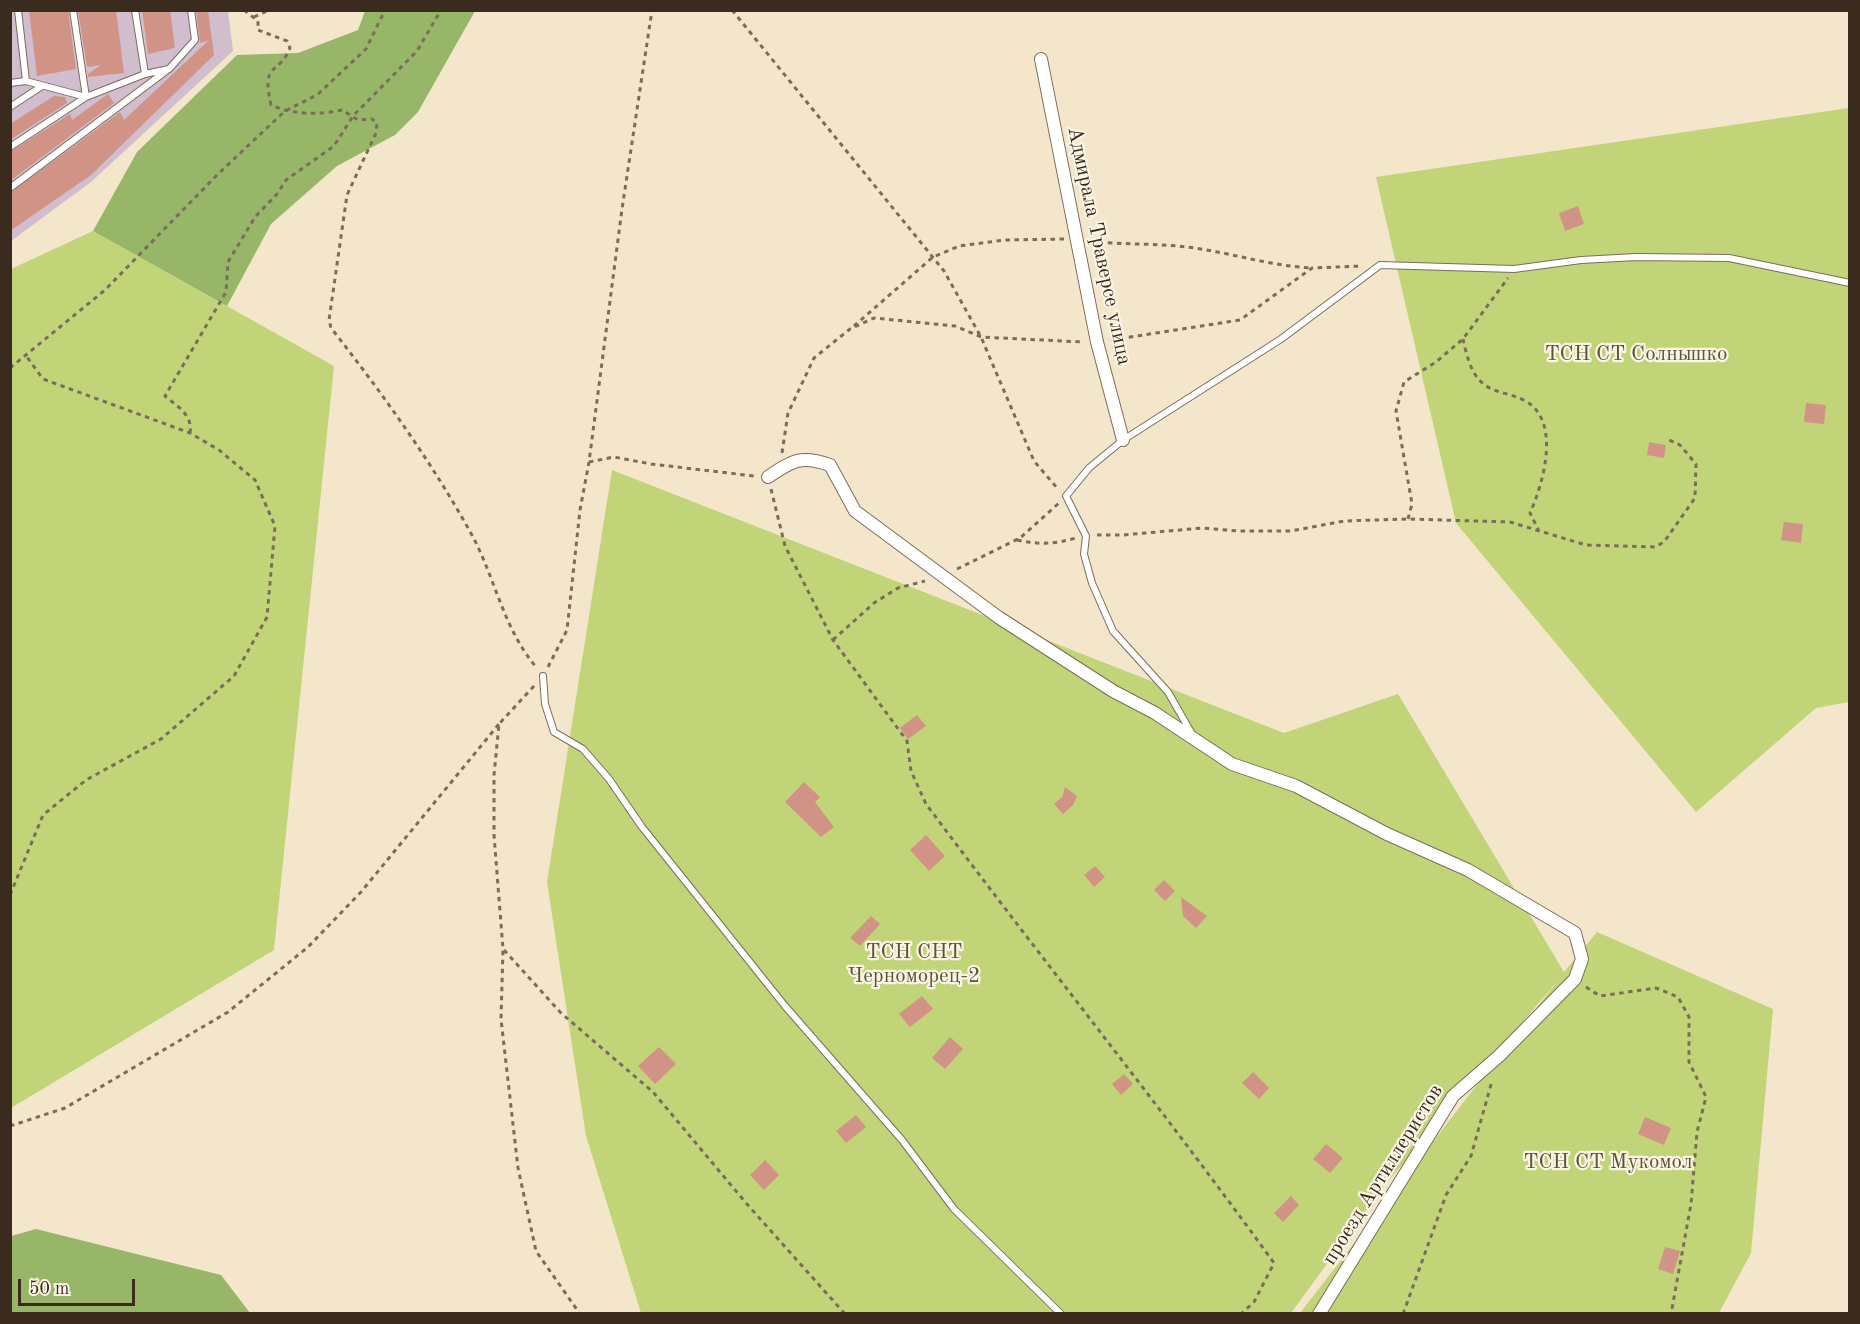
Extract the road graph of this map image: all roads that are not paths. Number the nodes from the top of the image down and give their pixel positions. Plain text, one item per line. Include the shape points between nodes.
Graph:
1 (18, 10) edge
2 (73, 10) edge
3 (135, 10) edge
4 (191, 10) edge
5 (1041, 59) dead end
6 (169, 69) junction
7 (145, 74) junction
8 (26, 81) junction
9 (10, 83) edge
10 (42, 86) junction
11 (86, 97) junction
12 (10, 107) edge
13 (10, 147) edge
14 (10, 188) edge
15 (1850, 283) edge
16 (1123, 440) junction
17 (768, 477) road end
18 (543, 676) road end
19 (1196, 741) junction
20 (1061, 1314) edge
21 (1319, 1314) edge

1 - 8 lane
2 - 11 lane
3 - 7 lane
4 - 6 lane via 195,40
5 - 16 street, Адмирала Траверсе улица via 1097,342
6 - 7 lane
6 - 14 lane
7 - 11 lane
8 - 9 lane
8 - 10 lane
10 - 11 lane
10 - 12 lane
11 - 13 lane
15 - 16 lane via 1729,258 1636,257 1514,269 1380,265 1281,339
16 - 19 lane via 1089,468 1066,496 1085,535 1084,554 1092,583 1113,631 1168,692
17 - 19 street via 790,462 808,458 830,465 855,511 998,617
18 - 20 lane via 545,704 554,732 583,749 609,779 642,827 785,1006 902,1140 954,1209
19 - 21 street, проезд Артиллеристов via 1232,764 1296,786 1387,834 1468,870 1575,933 1582,959 1575,979 1453,1096

